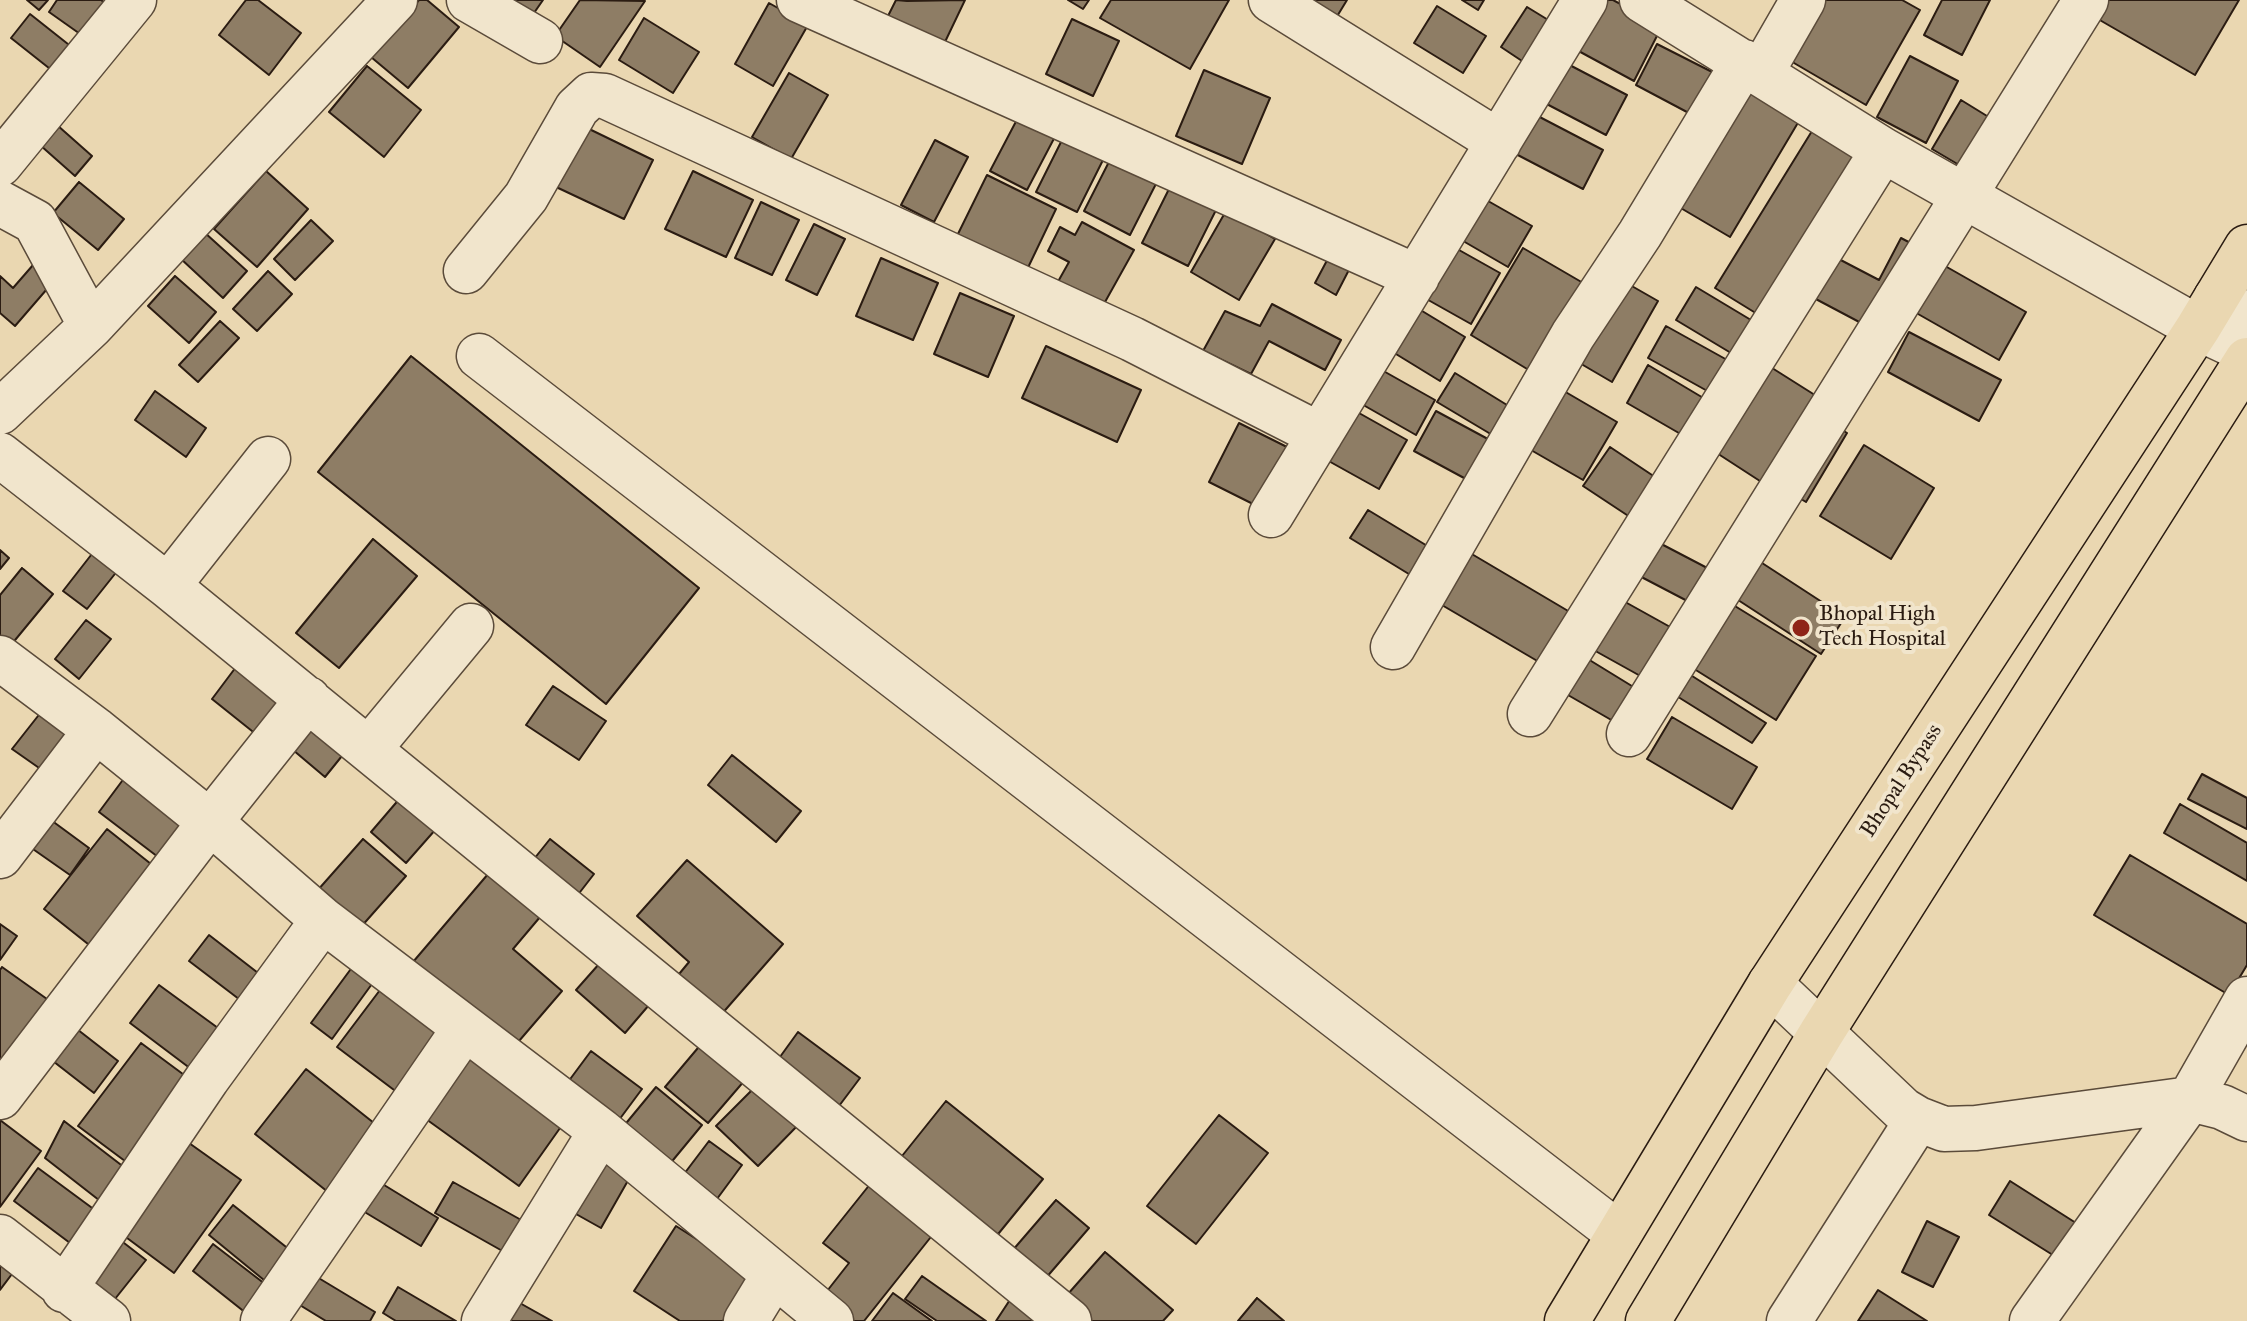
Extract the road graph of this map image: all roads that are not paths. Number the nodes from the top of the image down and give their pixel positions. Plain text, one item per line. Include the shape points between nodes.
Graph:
1 (134, 0) edge
2 (395, 0) edge
3 (469, 0) edge
4 (1271, 0) edge
5 (1585, 0) edge
6 (1642, 0) edge
7 (1803, 0) edge
8 (805, 1) edge
9 (2068, 6) edge
10 (540, 41) dead end
11 (1752, 68) junction
12 (1499, 142) junction
13 (1883, 150) junction
14 (0, 164) edge
15 (1962, 196) junction
16 (0, 203) edge
17 (2247, 247) edge
18 (466, 271) dead end
19 (1417, 277) junction
20 (2220, 314) edge
21 (91, 326) junction
22 (2247, 351) edge
23 (479, 356) dead end
24 (2247, 360) edge
25 (0, 412) edge
26 (1320, 435) junction
27 (0, 455) edge
28 (268, 459) dead end
29 (1271, 515) dead end
30 (168, 586) junction
31 (471, 626) dead end
32 (1393, 647) dead end
33 (0, 658) edge
34 (308, 699) junction
35 (1530, 714) dead end
36 (96, 730) junction
37 (1629, 734) dead end
38 (369, 749) junction
39 (210, 822) junction
40 (0, 856) edge
41 (323, 920) junction
42 (1770, 984) junction
43 (2247, 999) edge
44 (464, 1029) junction
45 (1822, 1032) junction
46 (0, 1097) edge
47 (2190, 1099) junction
48 (1918, 1119) junction
49 (2247, 1119) edge
50 (601, 1131) junction
51 (1619, 1234) junction
52 (0, 1237) edge
53 (774, 1275) junction
54 (64, 1290) junction
55 (108, 1321) edge
56 (263, 1321) edge
57 (484, 1321) edge
58 (746, 1321) edge
59 (831, 1321) edge
60 (1069, 1321) edge
61 (1567, 1321) edge
62 (1648, 1321) edge
63 (1789, 1321) edge
64 (2032, 1321) edge

1 - 14 street
2 - 21 street
3 - 10 street
4 - 12 street
5 - 12 street
6 - 11 street
7 - 11 street
8 - 19 street
9 - 15 street
11 - 13 street
11 - 32 street via 1573,335
12 - 19 street
13 - 15 street
13 - 35 street
15 - 20 street
15 - 37 street
16 - 21 street via 35,222
17 - 20 main road, Bhopal Bypass
18 - 26 street via 526,197 577,108 591,95 605,96 1132,339
19 - 26 street
20 - 22 street
20 - 42 main road, Bhopal Bypass
21 - 25 street
23 - 51 street
24 - 45 main road
26 - 29 street
27 - 30 street
28 - 30 street
30 - 34 street
31 - 38 street
33 - 36 street
34 - 38 street
34 - 39 street
36 - 39 street
36 - 40 street
38 - 60 street
39 - 41 street
39 - 46 street
41 - 44 street
41 - 54 street
42 - 45 street
42 - 51 main road, Bhopal Bypass
43 - 47 street
44 - 50 street
44 - 56 street
45 - 48 street
45 - 62 main road
47 - 48 street via 1976,1128 1944,1129
47 - 49 street
47 - 64 street
48 - 63 street
50 - 53 street
50 - 57 street
51 - 61 main road, Bhopal Bypass
52 - 54 street
53 - 58 street
53 - 59 street
54 - 55 street

